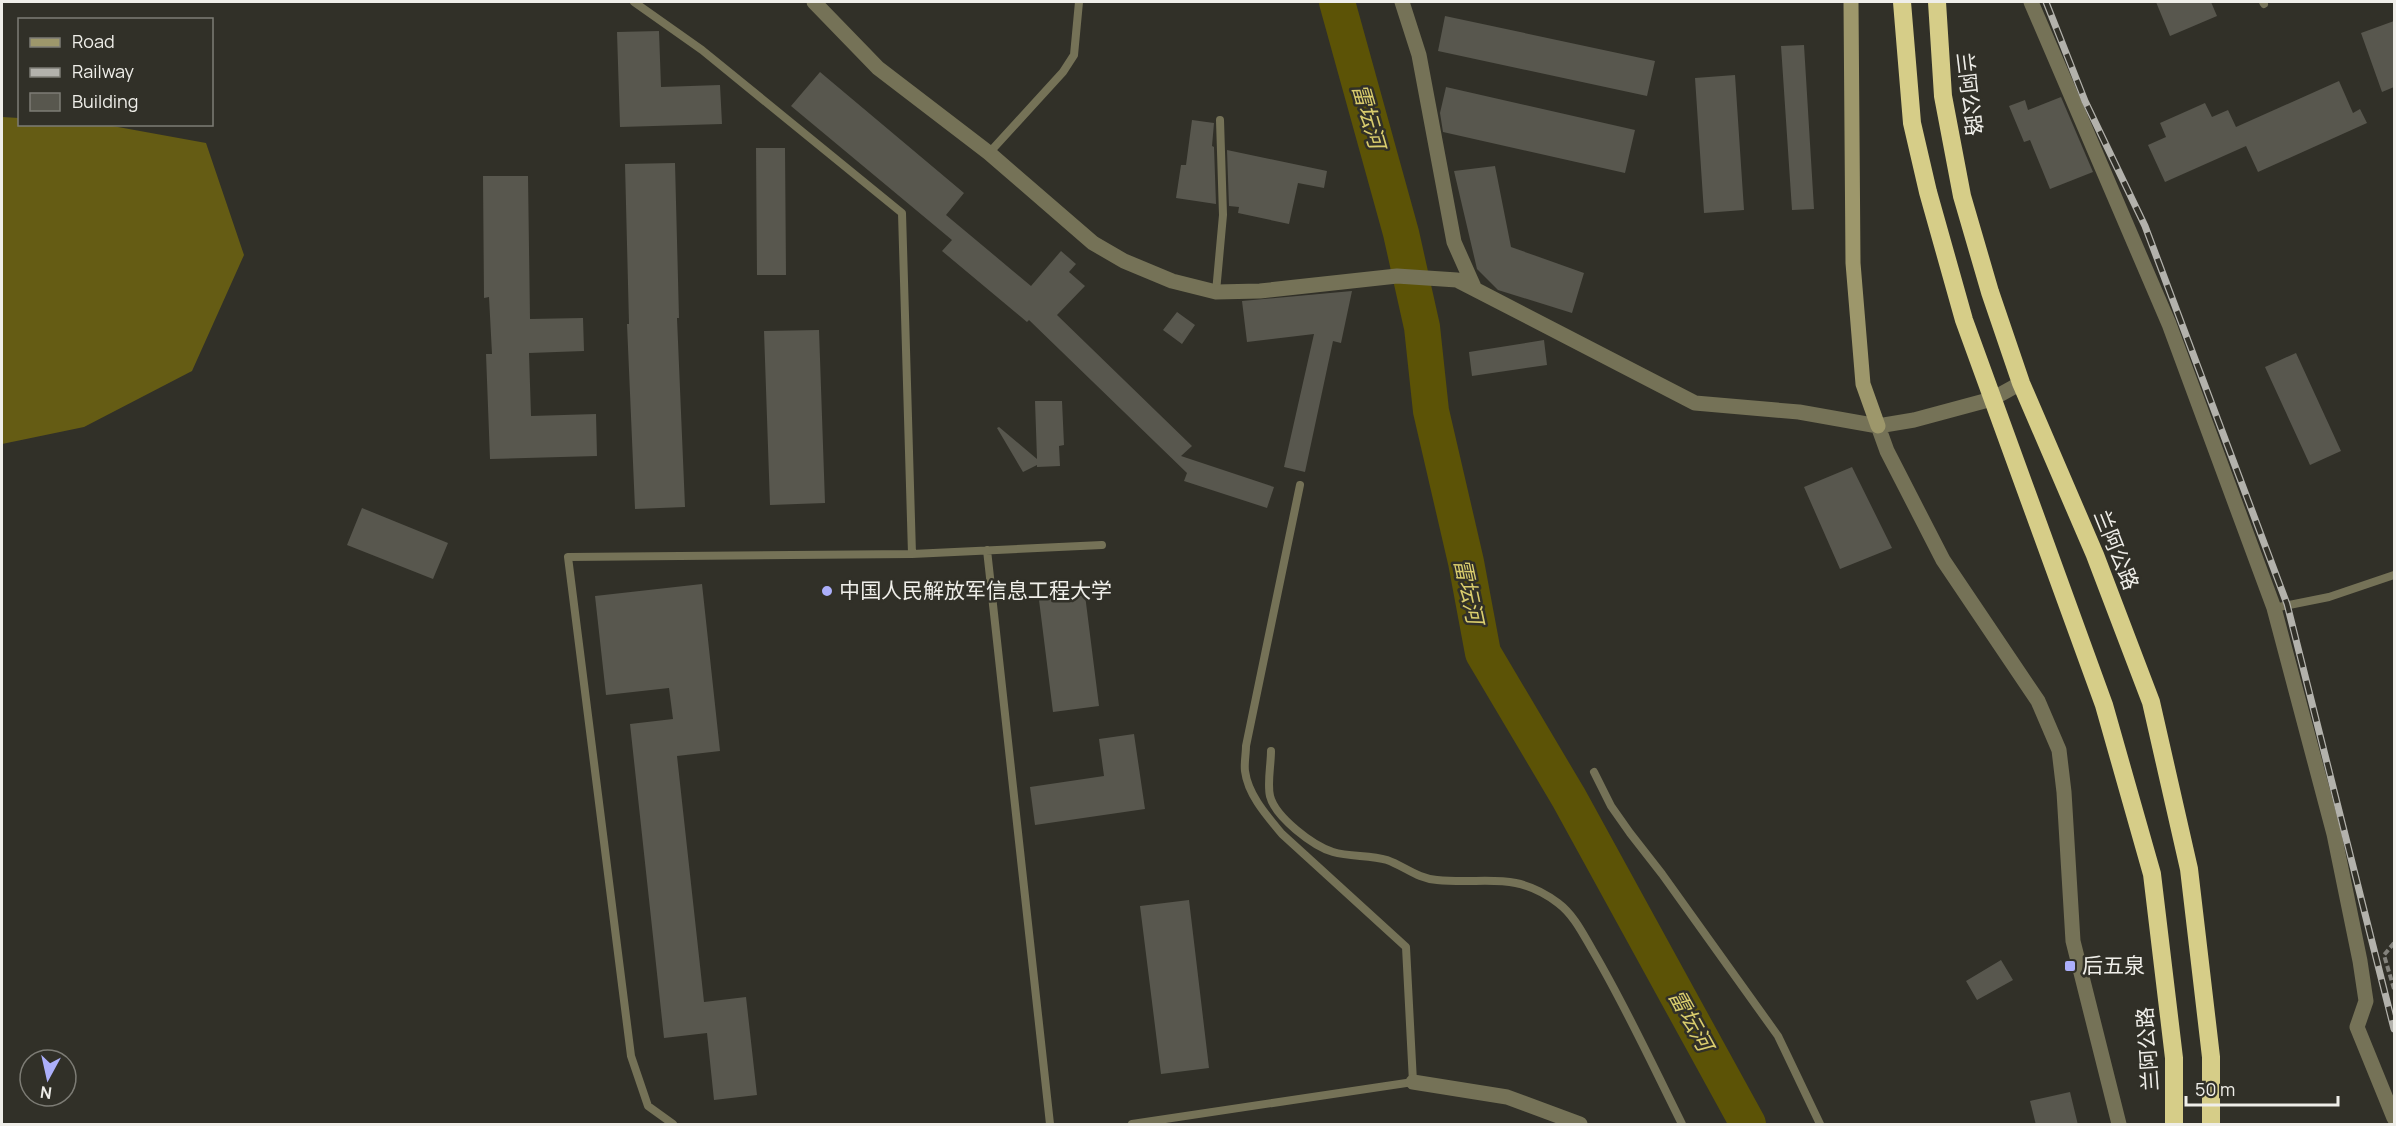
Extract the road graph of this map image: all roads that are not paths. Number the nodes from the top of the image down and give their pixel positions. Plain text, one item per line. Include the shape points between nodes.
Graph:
1 (634, 2) edge
2 (814, 2) edge
3 (1079, 2) edge
4 (1402, 2) edge
5 (1851, 2) edge
6 (1902, 2) edge
7 (1937, 2) edge
8 (2031, 2) edge
9 (1220, 120) dead end
10 (989, 153) junction
11 (1474, 287) junction
12 (1216, 292) junction
13 (2021, 383) junction
14 (1992, 399) junction
15 (1878, 426) junction
16 (1300, 485) dead end
17 (1102, 545) dead end
18 (987, 550) junction
19 (912, 554) junction
20 (2394, 575) edge
21 (2274, 608) junction
22 (1271, 751) dead end
23 (1594, 772) dead end
24 (1413, 1082) junction
25 (2394, 1118) edge
26 (673, 1125) edge
27 (1050, 1125) edge
28 (1132, 1125) edge
29 (1580, 1125) edge
30 (1682, 1125) edge
31 (1820, 1125) edge
32 (2119, 1125) edge
33 (2174, 1125) edge
34 (2211, 1125) edge

1 - 19 lane via 702,50 902,213
2 - 10 street via 878,68
3 - 10 lane via 1074,55
4 - 11 street via 1419,55 1454,242
5 - 15 street via 1853,263 1863,384
6 - 14 highway, 兰阿公路 via 1912,123 1964,320
7 - 13 highway, 兰阿公路 via 1943,96 1962,196
8 - 21 street via 2169,324
9 - 12 lane via 1223,215
10 - 12 street via 1093,243 1149,273
11 - 12 street via 1457,280 1397,276
11 - 15 street via 1695,403 1799,412
13 - 14 street
13 - 34 highway, 兰阿公路 via 2095,555 2151,702 2189,869 2211,1057
14 - 15 street
14 - 33 highway, 兰阿公路 via 2104,705 2152,874 2174,1058
15 - 32 street via 1943,560 2038,701 2059,750 2073,940
16 - 24 lane via 1246,746 1245,771 1265,813 1282,834 1406,947
17 - 18 lane
18 - 19 lane
18 - 27 lane
19 - 26 lane via 568,557 631,1056 648,1106
20 - 21 lane via 2329,597
21 - 25 street via 2334,834 2358,950 2366,1001 2358,1027
22 - 30 lane via 1270,797 1296,829 1320,847 1387,860 1429,879 1493,879 1522,884 1561,905 1575,920 1607,976
23 - 31 lane via 1611,806 1778,1036
24 - 28 lane
24 - 29 street via 1506,1097

